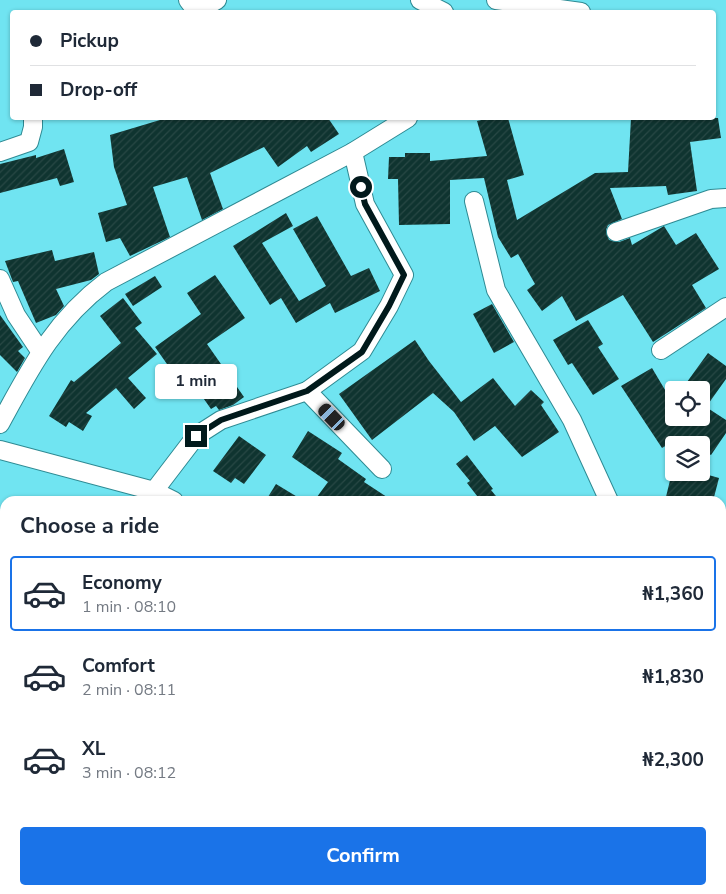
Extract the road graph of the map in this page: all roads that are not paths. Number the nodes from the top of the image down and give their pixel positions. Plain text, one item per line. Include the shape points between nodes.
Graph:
1 (217, 0) edge
2 (420, 0) edge
3 (496, 0) edge
4 (200, 10) edge
5 (440, 10) edge
6 (568, 10) edge
7 (32, 120) edge
8 (405, 120) edge
9 (0, 152) edge
10 (353, 152) junction
11 (726, 198) edge
12 (474, 201) dead end
13 (616, 232) dead end
14 (0, 280) edge
15 (726, 307) edge
16 (661, 350) dead end
17 (40, 351) junction
18 (307, 391) junction
19 (0, 424) edge
20 (0, 450) edge
21 (382, 469) dead end
22 (154, 492) junction
23 (163, 496) edge
24 (607, 496) edge

1 - 4 street
2 - 5 street
3 - 6 street
7 - 9 street via 29,142
8 - 10 street
10 - 17 street via 106,282 70,314
10 - 18 street via 365,204 404,275 362,352
11 - 13 street via 711,199
12 - 24 street via 496,290 572,420
14 - 17 street via 16,315
15 - 16 street
17 - 19 street
18 - 21 street
18 - 22 street via 221,420 196,436
20 - 22 street
22 - 23 street

